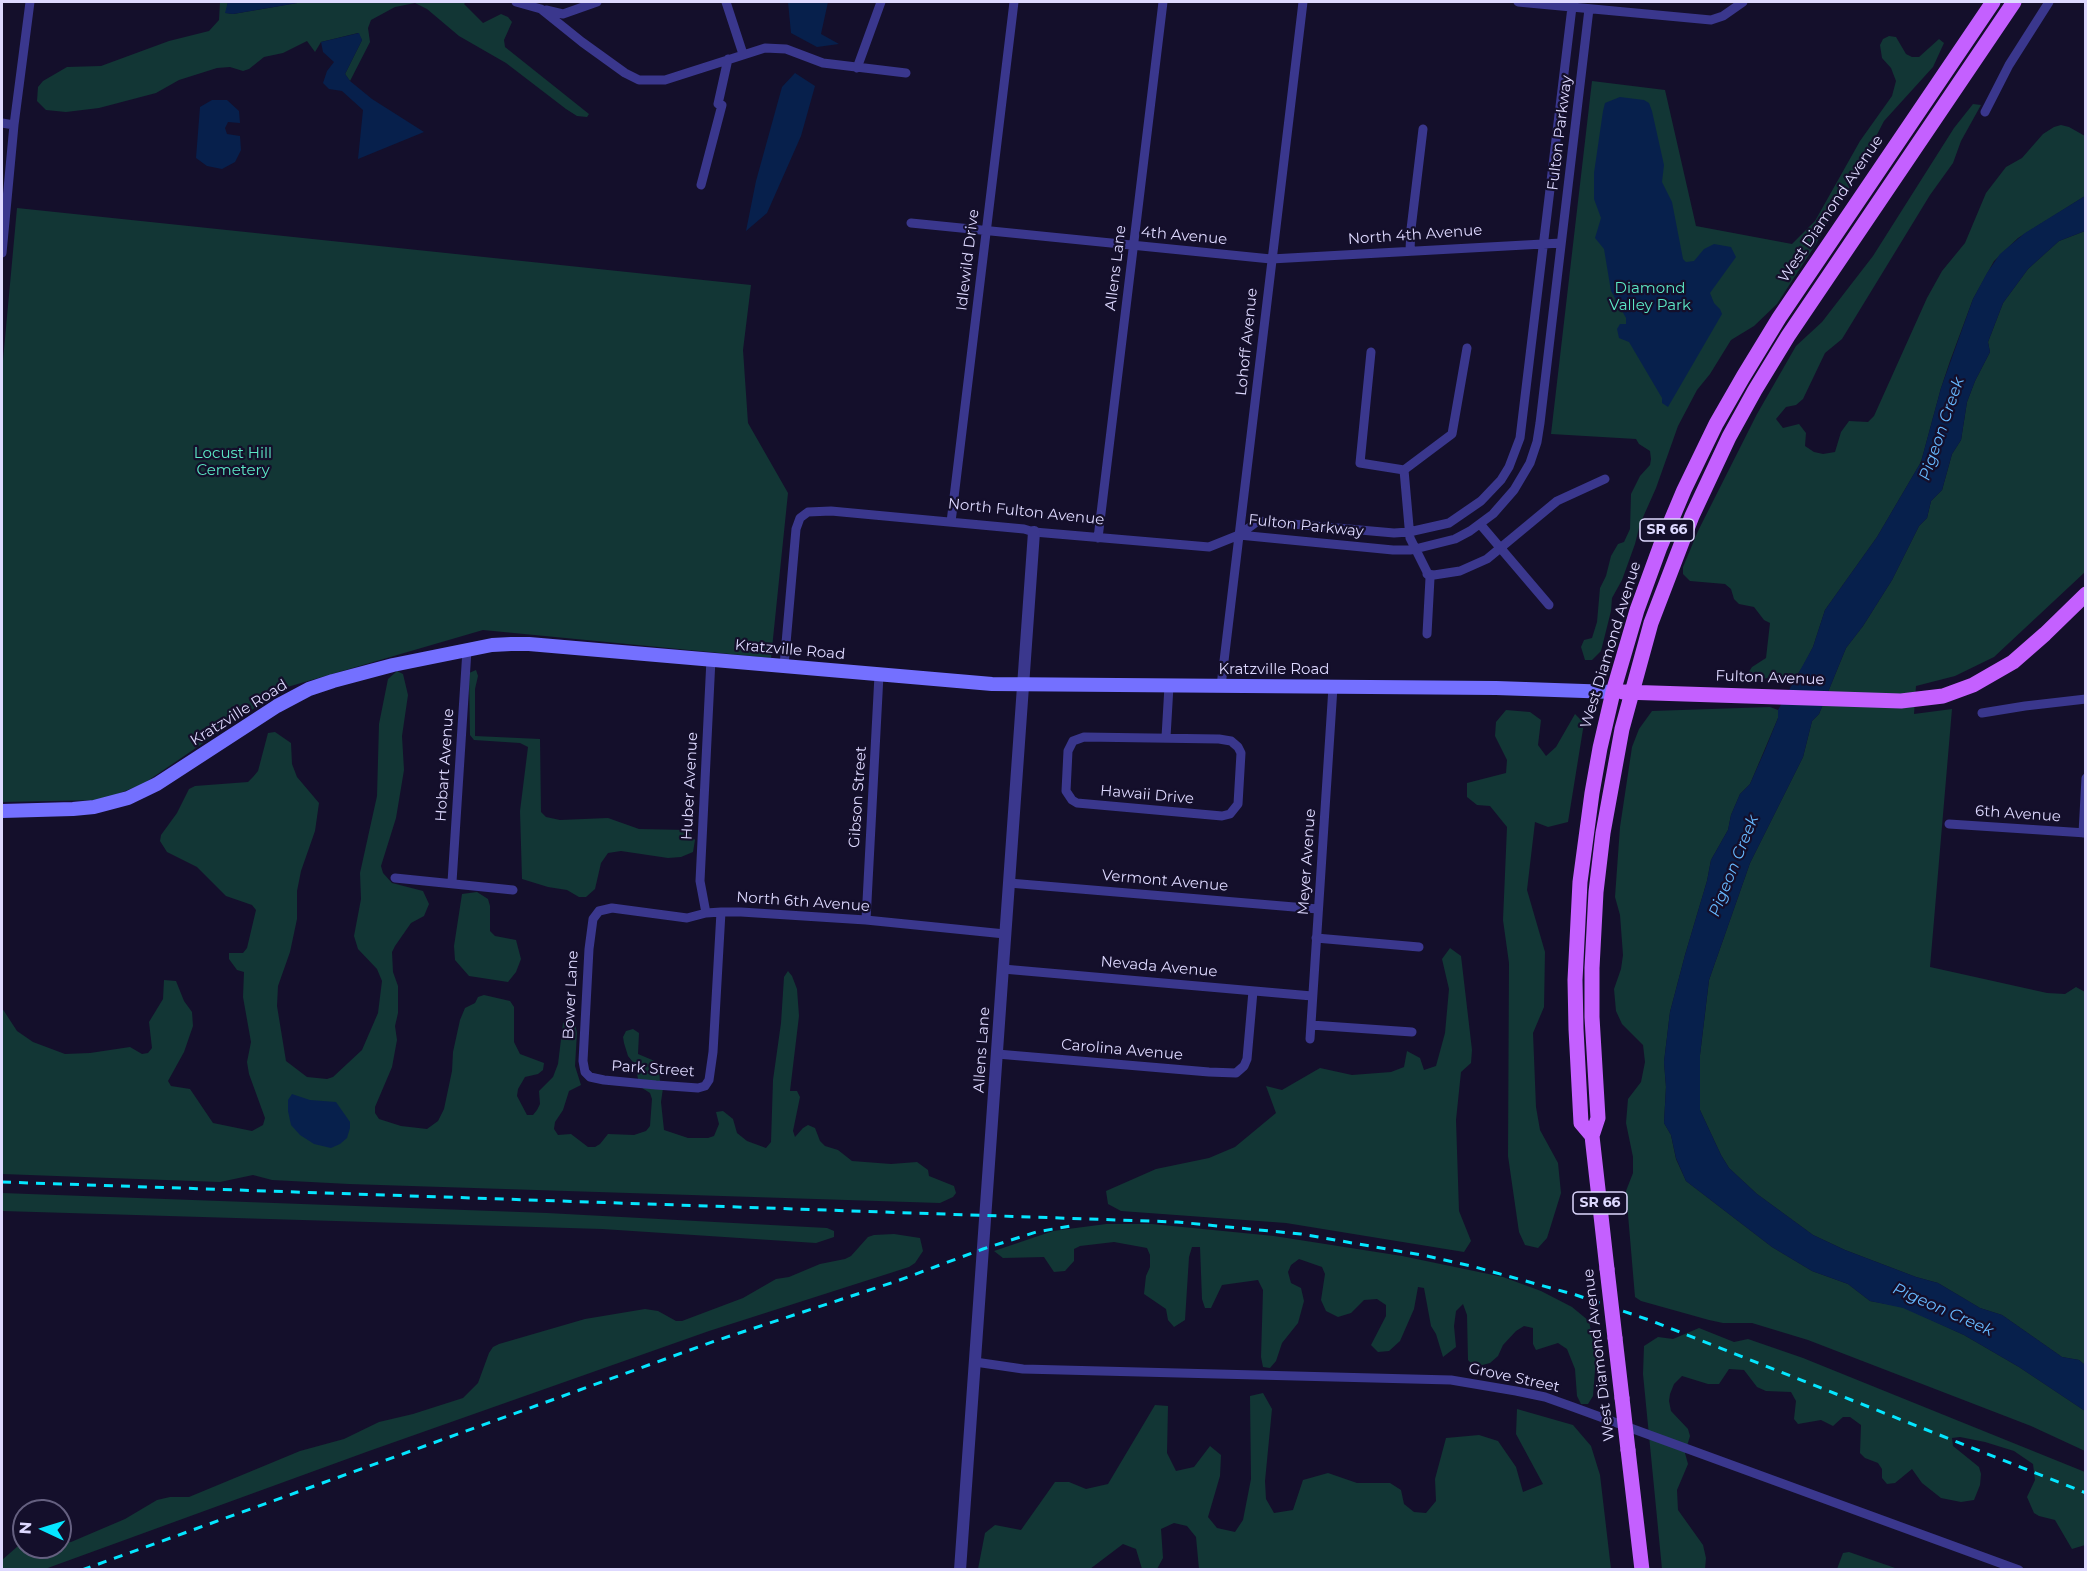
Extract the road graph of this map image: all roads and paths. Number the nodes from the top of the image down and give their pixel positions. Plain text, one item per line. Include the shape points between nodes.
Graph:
1 (30, 2) edge
2 (516, 2) edge
3 (597, 2) edge
4 (726, 2) edge
5 (881, 2) edge
6 (1014, 2) edge
7 (1163, 2) edge
8 (1303, 2) edge
9 (1518, 2) edge
10 (1743, 2) edge
11 (1993, 2) edge
12 (2014, 2) edge
13 (2049, 2) edge
14 (1572, 7) junction
15 (541, 9) junction
16 (1589, 9) junction
17 (743, 54) junction
18 (728, 59) junction
19 (857, 68) junction
20 (906, 73) dead end
21 (1985, 112) dead end
22 (2, 123) edge
23 (14, 125) junction
24 (1423, 129) dead end
25 (701, 185) dead end
26 (911, 223) dead end
27 (986, 231) junction
28 (1544, 243) junction
29 (1561, 243) junction
30 (1134, 246) junction
31 (1410, 250) junction
32 (2, 254) edge
33 (1272, 259) junction
34 (1467, 348) dead end
35 (1371, 352) dead end
36 (1404, 470) junction
37 (1605, 479) dead end
38 (951, 522) junction
39 (1480, 524) junction
40 (1034, 532) junction
41 (1409, 532) junction
42 (1239, 536) junction
43 (1098, 538) junction
44 (1415, 549) junction
45 (1500, 549) junction
46 (1427, 574) junction
47 (2085, 594) edge
48 (1549, 604) dead end
49 (1427, 634) dead end
50 (467, 650) junction
51 (711, 659) junction
52 (784, 666) junction
53 (879, 675) junction
54 (1022, 685) junction
55 (1169, 686) junction
56 (1221, 686) junction
57 (1333, 687) junction
58 (1613, 692) junction
59 (1631, 692) junction
60 (2085, 699) edge
61 (1982, 713) dead end
62 (1166, 737) junction
63 (2085, 778) edge
64 (2, 810) edge
65 (1949, 824) dead end
66 (2084, 833) edge
67 (395, 878) dead end
68 (452, 882) junction
69 (1009, 883) junction
70 (513, 890) dead end
71 (1318, 909) junction
72 (599, 911) joint
73 (721, 912) junction
74 (706, 913) junction
75 (866, 920) junction
76 (1005, 934) junction
77 (1316, 938) junction
78 (1419, 947) dead end
79 (1003, 969) junction
80 (1253, 991) junction
81 (1312, 996) junction
82 (1311, 1025) junction
83 (1412, 1032) dead end
84 (1310, 1039) dead end
85 (997, 1054) junction
86 (594, 1078) joint
87 (1592, 1136) junction
88 (975, 1362) junction
89 (960, 1569) edge
90 (1642, 1569) edge
91 (2019, 1569) edge

1 - 23 street
2 - 15 street
3 - 15 street via 562,14
4 - 17 street
5 - 19 street
6 - 27 street, Idlewild Drive
7 - 30 street, Allens Lane
8 - 33 street, Lohoff Avenue
9 - 14 street
10 - 16 street via 1711,20
11 - 58 main road, West Diamond Avenue / SR 66 via 1779,318 1721,414 1660,547
12 - 59 main road, West Diamond Avenue / SR 66 via 1755,390 1692,516 1652,622
13 - 21 street via 2009,64
14 - 16 street
14 - 28 street, Fulton Parkway
15 - 18 street via 639,80 665,80
16 - 29 street, Fulton Parkway
17 - 18 street
17 - 19 street via 780,48 813,61
18 - 25 street via 718,104 722,105
19 - 20 street
22 - 23 street
23 - 32 street
24 - 31 street
26 - 27 street
27 - 30 street, 4th Avenue
27 - 38 street, Idlewild Drive
28 - 29 street, North 4th Avenue
28 - 31 street, North 4th Avenue
28 - 41 street, Fulton Parkway via 1523,421 1514,456 1501,480 1470,511 1449,523
29 - 39 street, Fulton Parkway via 1537,442 1514,490
30 - 33 street, 4th Avenue
30 - 43 street, Allens Lane
31 - 33 street, North 4th Avenue
33 - 42 street, Lohoff Avenue
34 - 36 street via 1452,434
35 - 36 street via 1360,463
36 - 41 street
37 - 45 street via 1557,501
38 - 40 street, North Fulton Avenue
38 - 52 street, North Fulton Avenue via 831,511 808,512 800,518
39 - 44 street, Fulton Parkway via 1455,539
39 - 45 street
40 - 43 street, North Fulton Avenue
40 - 54 street, Allens Lane
41 - 42 street, Fulton Parkway via 1258,521
41 - 44 street
42 - 43 street, North Fulton Avenue via 1209,547
42 - 44 street, Fulton Parkway
42 - 56 street, Lohoff Avenue
44 - 46 street
45 - 46 street via 1460,571
45 - 48 street
46 - 49 street
47 - 59 main road, Fulton Avenue via 2002,669 1959,691 1901,701
50 - 51 main road, Kratzville Road via 529,644
50 - 64 main road, Kratzville Road via 393,665 309,689 128,798 94,807
50 - 68 street, Hobart Avenue
51 - 52 main road, Kratzville Road
51 - 74 street, Huber Avenue via 700,881
52 - 53 main road, Kratzville Road
53 - 54 main road, Kratzville Road
53 - 75 street, Gibson Street
54 - 55 main road, Kratzville Road
54 - 69 street, Allens Lane
55 - 56 main road, Kratzville Road
55 - 62 street
56 - 57 main road, Kratzville Road
57 - 58 main road, Kratzville Road
57 - 71 street, Meyer Avenue
58 - 59 main road, Fulton Avenue
58 - 87 main road, West Diamond Avenue / SR 66 via 1592,792 1577,931 1576,1029 1581,1123
59 - 87 main road, West Diamond Avenue / SR 66 via 1611,780 1596,892 1592,1017 1598,1118
60 - 61 street
62 - 62 street, Hawaii Drive via 1084,737 1073,741 1068,751 1067,794 1080,804 1230,814 1239,798 1238,747 1227,740
63 - 66 street
65 - 66 street, 6th Avenue
67 - 68 street
68 - 70 street
69 - 71 street, Vermont Avenue
69 - 76 street, Allens Lane
71 - 77 street, Meyer Avenue
72 - 74 street, North 6th Avenue via 612,908 687,918
72 - 86 street, Bower Lane via 590,933 583,1060 585,1072
73 - 74 street, North 6th Avenue
73 - 75 street, North 6th Avenue
73 - 86 street, Park Street via 713,1052 705,1086
75 - 76 street, North 6th Avenue
76 - 79 street, Allens Lane
77 - 78 street
77 - 81 street, Meyer Avenue
79 - 80 street, Nevada Avenue
79 - 85 street, Allens Lane
80 - 81 street, Nevada Avenue
80 - 85 street, Carolina Avenue via 1247,1059 1243,1068 1232,1074
81 - 82 street, Meyer Avenue
82 - 83 street
82 - 84 street, Meyer Avenue
85 - 88 street, Allens Lane
87 - 90 main road, West Diamond Avenue / SR 66, bridge
88 - 89 street, Allens Lane
88 - 91 street, Grove Street via 1023,1369 1451,1380 1516,1391 1545,1397

